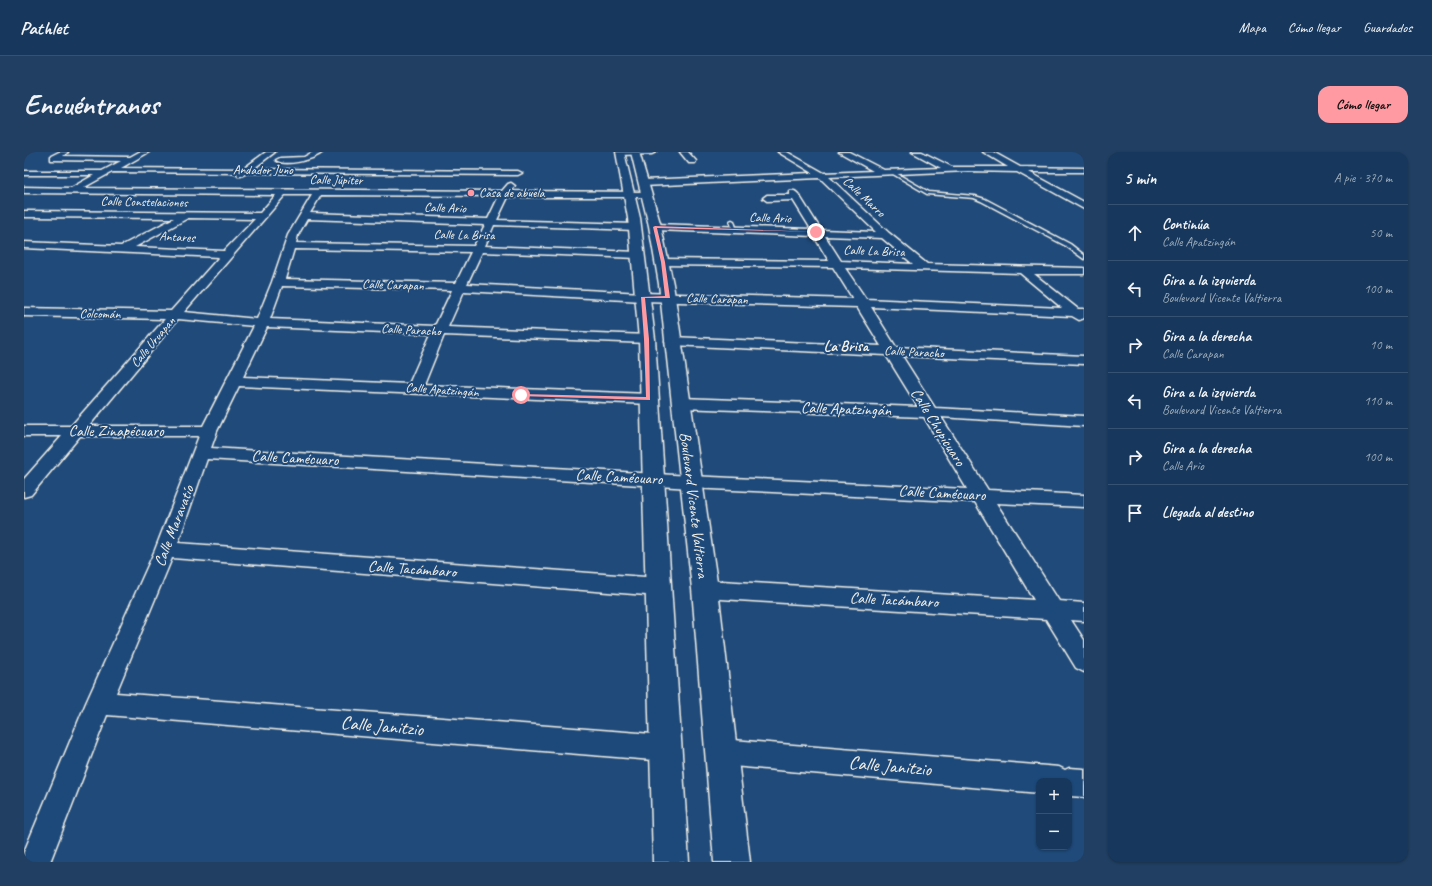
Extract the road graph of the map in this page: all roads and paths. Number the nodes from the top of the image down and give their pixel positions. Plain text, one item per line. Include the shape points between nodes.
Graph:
1 (64, 152) edge
2 (271, 152) edge
3 (620, 152) edge
4 (635, 152) edge
5 (652, 152) edge
6 (684, 152) edge
7 (782, 152) edge
8 (843, 152) edge
9 (916, 152) edge
10 (317, 153) edge
11 (989, 153) edge
12 (146, 155) edge
13 (132, 159) junction
14 (245, 160) dead end
15 (260, 160) junction
16 (692, 161) dead end
17 (384, 170) junction
18 (951, 170) junction
19 (1019, 170) junction
20 (1084, 170) edge
21 (245, 171) junction
22 (107, 172) junction
23 (24, 173) edge
24 (894, 173) junction
25 (884, 174) junction
26 (822, 175) junction
27 (233, 181) junction
28 (88, 182) junction
29 (643, 183) junction
30 (426, 184) dead end
31 (281, 188) junction
32 (24, 190) edge
33 (72, 190) junction
34 (507, 190) junction
35 (1056, 190) junction
36 (1077, 190) dead end
37 (218, 192) junction
38 (318, 192) junction
39 (364, 193) junction
40 (628, 195) junction
41 (647, 195) junction
42 (58, 198) dead end
43 (767, 198) dead end
44 (44, 206) dead end
45 (1084, 206) edge
46 (27, 214) edge
47 (187, 215) junction
48 (263, 216) junction
49 (303, 216) junction
50 (491, 222) junction
51 (635, 227) junction
52 (655, 227) junction
53 (816, 232) junction
54 (885, 235) junction
55 (24, 245) edge
56 (289, 246) junction
57 (125, 248) junction
58 (479, 249) junction
59 (227, 254) junction
60 (638, 255) junction
61 (1084, 257) edge
62 (663, 262) junction
63 (837, 264) junction
64 (924, 267) junction
65 (1023, 270) junction
66 (1084, 271) edge
67 (278, 282) junction
68 (461, 287) junction
69 (643, 297) junction
70 (668, 298) junction
71 (861, 303) junction
72 (24, 312) edge
73 (176, 315) junction
74 (1081, 315) edge
75 (262, 323) junction
76 (439, 331) junction
77 (647, 339) junction
78 (672, 341) junction
79 (890, 350) junction
80 (1084, 360) edge
81 (234, 381) junction
82 (415, 388) junction
83 (649, 399) junction
84 (681, 403) junction
85 (929, 412) junction
86 (1084, 421) edge
87 (209, 430) junction
88 (24, 431) edge
89 (76, 432) junction
90 (201, 453) junction
91 (654, 479) junction
92 (691, 482) junction
93 (24, 491) edge
94 (981, 495) junction
95 (1084, 501) edge
96 (165, 550) junction
97 (659, 587) junction
98 (704, 589) junction
99 (1051, 609) junction
100 (1084, 612) edge
101 (1084, 661) edge
102 (99, 703) junction
103 (665, 748) junction
104 (721, 752) junction
105 (1036, 779) edge
106 (1072, 782) edge
107 (1084, 783) edge
108 (35, 862) edge
109 (671, 862) edge
110 (732, 862) edge

1 - 13 street via 54,158
2 - 15 street
3 - 4 street
3 - 40 main road
4 - 5 street
4 - 29 main road, Boulevard Vicente Valtierra
6 - 16 street
7 - 26 street, Calle Marro
8 - 25 street
9 - 18 street
10 - 15 street via 300,159
11 - 19 street
12 - 13 street
13 - 22 street
14 - 15 street
15 - 21 street
17 - 21 street
17 - 34 street via 519,171
17 - 39 street
18 - 19 street
18 - 24 street
19 - 20 street
19 - 35 street
21 - 22 street
21 - 27 street
22 - 23 street
22 - 28 street
24 - 25 street
24 - 61 lane via 928,193 976,197 983,200
25 - 26 street
26 - 29 street
26 - 54 street, Calle Marro
27 - 28 street, Andador Juno
27 - 31 street, Andador Juno
27 - 37 street
28 - 33 street
29 - 41 main road, Boulevard Vicente Valtierra
30 - 34 street
31 - 37 street, Calle Júpiter
31 - 38 street, Calle Júpiter
31 - 48 street, Calle Uruapan
32 - 33 street, Calle Júpiter
33 - 37 street, Calle Júpiter
33 - 42 street
34 - 39 street, Calle Júpiter
34 - 40 street, Calle Júpiter
34 - 50 street
35 - 36 street
35 - 45 street
38 - 39 street, Calle Júpiter
38 - 49 street, Calle Maravatío
40 - 41 street, Calle Júpiter
40 - 51 main road
41 - 52 main road, Boulevard Vicente Valtierra
43 - 53 street, Calle Chupícuaro via 794,195
44 - 46 street
46 - 47 street, Calle Constelaciones
47 - 48 street, Calle Constelaciones
47 - 57 street
48 - 59 street, Calle Uruapan
49 - 50 street, Calle Ario
49 - 56 street, Calle Maravatío
50 - 51 street, Calle Ario
50 - 58 street
51 - 60 main road
52 - 53 street, Calle Ario via 734,225
52 - 62 main road, Boulevard Vicente Valtierra
53 - 54 street, Calle Ario
53 - 63 street, Calle Chupícuaro
54 - 64 street, Calle Marro
55 - 57 street, Antares
56 - 58 street, Calle La Brisa
56 - 67 street, Calle Maravatío
57 - 59 street, Antares
58 - 60 street, Calle La Brisa
58 - 68 street
59 - 73 street, Calle Uruapan
60 - 69 main road
62 - 63 street, Calle La Brisa
62 - 70 main road, Boulevard Vicente Valtierra
63 - 64 street, Calle La Brisa
63 - 71 street, Calle Chupícuaro
64 - 65 street, Calle La Brisa
65 - 66 street, Calle La Brisa
65 - 74 street
67 - 68 street, Calle Carapan
67 - 75 street, Calle Maravatío
68 - 69 street, Calle Carapan
68 - 76 street
69 - 70 street, Calle Carapan
69 - 77 main road
70 - 71 street, Calle Carapan
70 - 78 main road, Boulevard Vicente Valtierra
71 - 74 street, Calle Carapan
71 - 79 street, Calle Chupícuaro
72 - 73 street, Colcomán
73 - 75 street, Calle Paracho
73 - 89 street, Calle Uruapan
75 - 76 street, Calle Paracho
75 - 81 street, Calle Maravatío
76 - 77 street, Calle Paracho
76 - 82 street
77 - 83 main road
78 - 79 street, Calle Paracho
78 - 84 main road, Boulevard Vicente Valtierra
79 - 80 street, Calle Paracho
79 - 85 street, Calle Chupícuaro
81 - 82 street, Calle Apatzingán
81 - 87 street, Calle Maravatío
82 - 83 street, Calle Apatzingán via 521,395
83 - 91 main road
84 - 85 street, Calle Apatzingán
84 - 92 main road, Boulevard Vicente Valtierra
85 - 86 street, Calle Apatzingán
85 - 94 street, Calle Chupícuaro
87 - 89 street, Calle Zinapécuaro
87 - 90 street, Calle Maravatío
88 - 89 street, Calle Zinapécuaro
89 - 93 street, Calle Uruapan
90 - 91 street, Calle Camécuaro
90 - 96 street, Calle Maravatío
91 - 92 street, Calle Camécuaro
91 - 97 main road
92 - 94 street, Calle Camécuaro
92 - 98 main road, Boulevard Vicente Valtierra
94 - 95 street, Calle Camécuaro
94 - 99 street, Calle Chupícuaro
96 - 97 street, Calle Tacámbaro
96 - 102 street, Calle Maravatío
97 - 103 main road
98 - 99 street, Calle Tacámbaro
98 - 104 main road, Boulevard Vicente Valtierra
99 - 100 street, Calle Tacámbaro
99 - 101 street, Calle Chupícuaro
102 - 103 street, Calle Janitzio
102 - 108 street, Calle Maravatío
103 - 109 main road
104 - 105 street, Calle Janitzio
104 - 110 main road, Boulevard Vicente Valtierra
106 - 107 street

